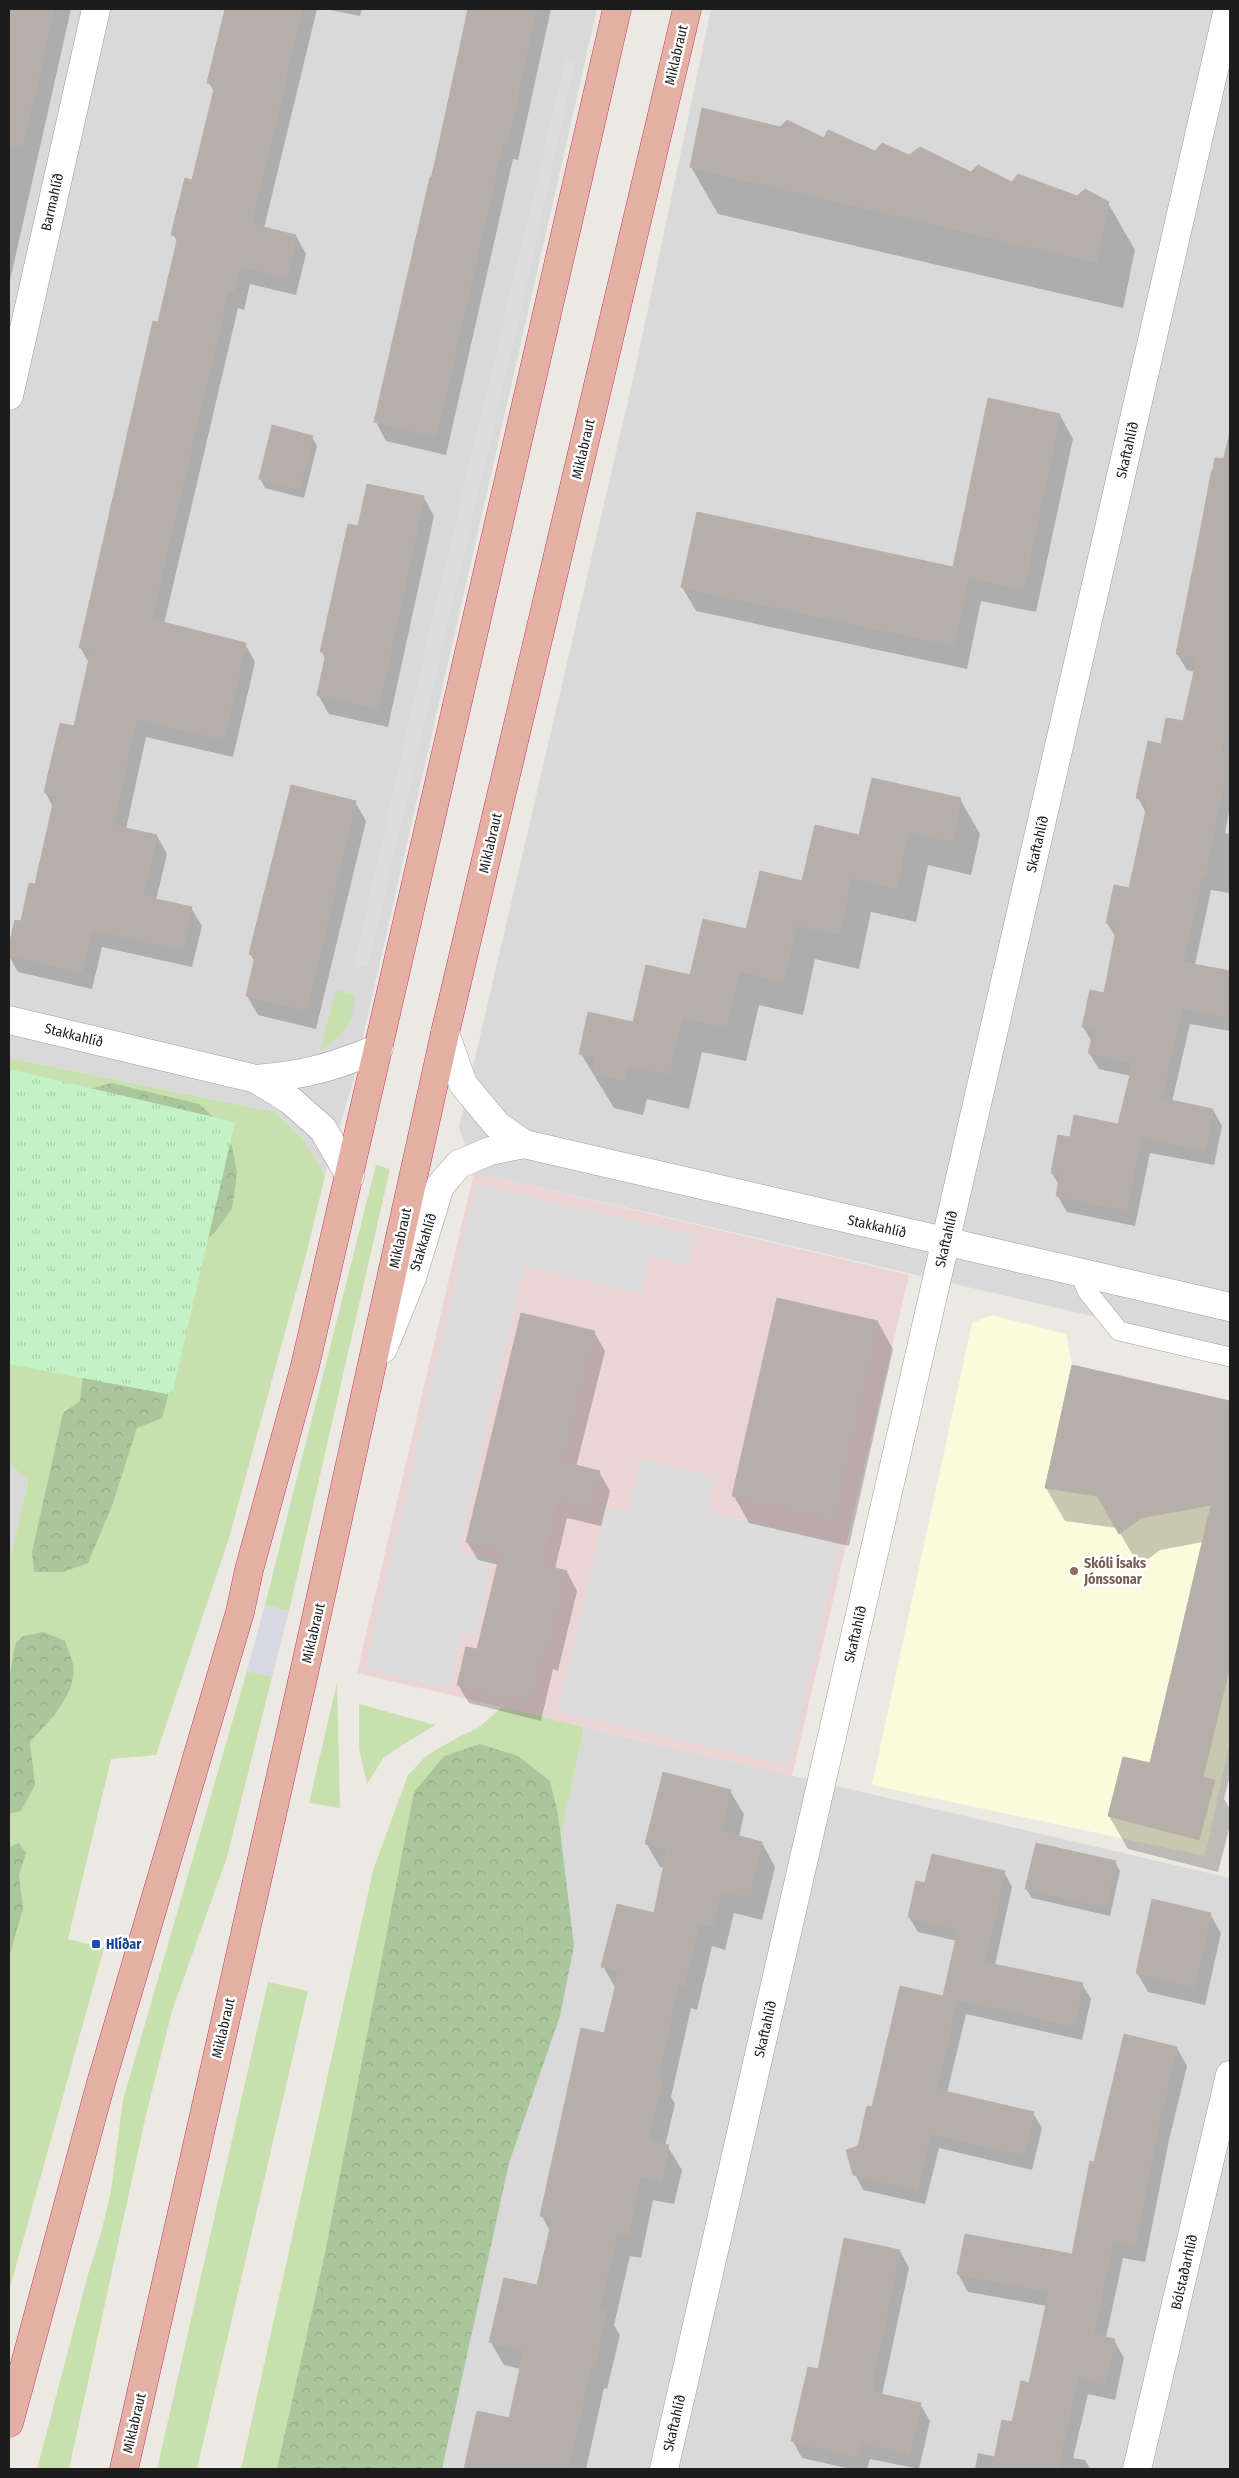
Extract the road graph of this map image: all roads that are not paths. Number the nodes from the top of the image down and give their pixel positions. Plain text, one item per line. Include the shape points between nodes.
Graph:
1 (96, 9) edge
2 (617, 9) edge
3 (687, 9) edge
4 (1228, 9) edge
5 (9, 396) edge
6 (9, 1020) edge
7 (445, 1033) junction
8 (379, 1048) junction
9 (256, 1079) junction
10 (524, 1144) junction
11 (350, 1176) junction
12 (945, 1241) junction
13 (1080, 1272) junction
14 (1230, 1307) edge
15 (1230, 1357) edge
16 (368, 1387) junction
17 (1230, 2076) edge
18 (9, 2423) edge
19 (124, 2469) edge
20 (664, 2469) edge
21 (1137, 2469) edge

1 - 5 street, Barmahlíð
2 - 8 highway
3 - 7 highway, Miklabraut
4 - 12 street, Skaftahlíð
6 - 9 street, Stakkahlíð
7 - 10 street, Stakkahlíð via 463,1084 497,1125
7 - 16 highway, Miklabraut
8 - 9 street, Stakkahlíð via 340,1065 299,1075
8 - 11 highway
9 - 11 street, Stakkahlíð via 290,1100 324,1128
10 - 12 street, Stakkahlíð
10 - 16 street, Stakkahlíð via 490,1151 459,1164 440,1186 412,1278
11 - 18 highway via 305,1366 240,1612 78,2164
12 - 13 street, Stakkahlíð
12 - 20 street, Skaftahlíð
13 - 14 street, Stakkahlíð
13 - 15 lane via 1087,1290 1119,1331
16 - 19 highway, Miklabraut
17 - 21 street, Bólstaðarhlíð

